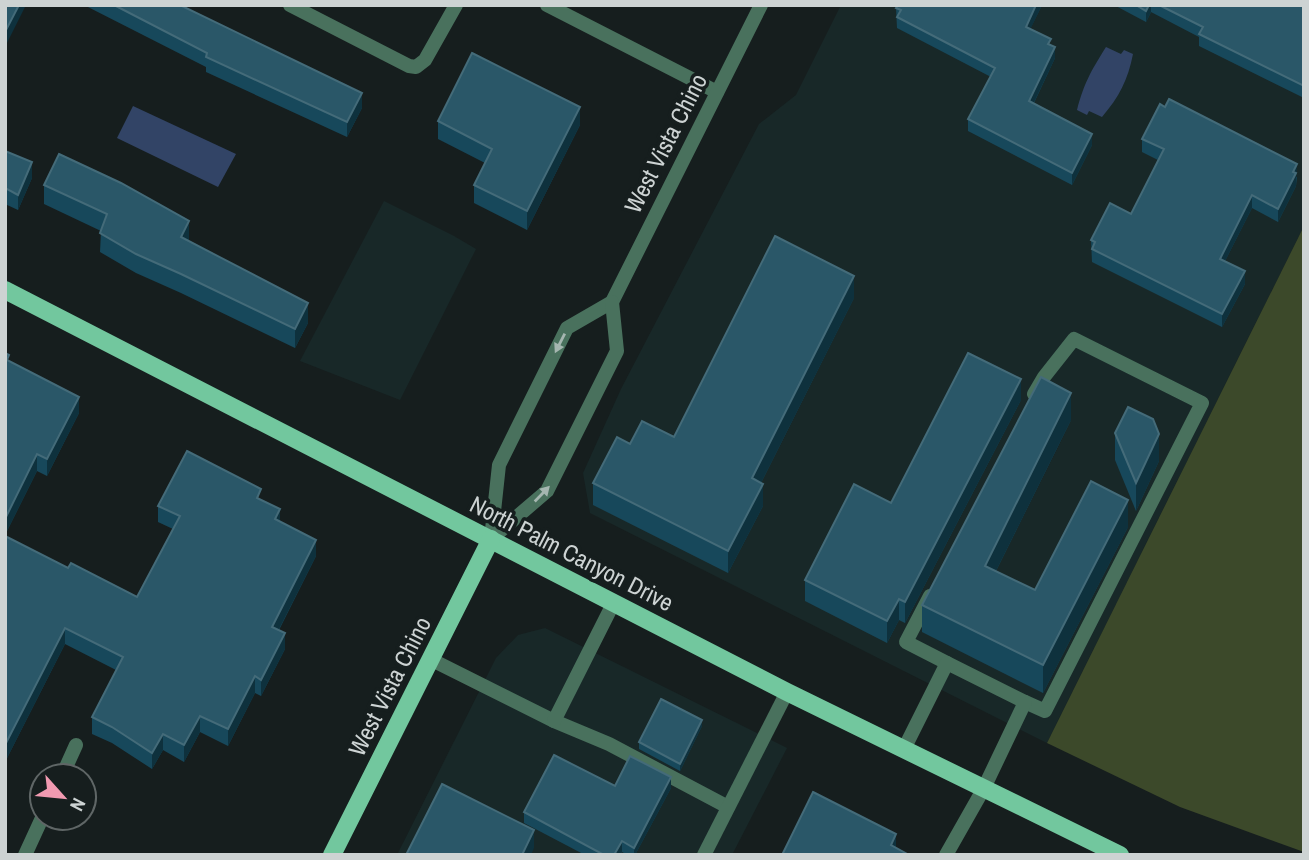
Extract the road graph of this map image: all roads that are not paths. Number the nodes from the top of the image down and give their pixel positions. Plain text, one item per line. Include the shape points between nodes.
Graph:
1 (290, 5) edge
2 (456, 5) edge
3 (547, 5) edge
4 (761, 5) edge
5 (718, 92) junction
6 (5, 290) edge
7 (612, 302) junction
8 (1025, 413) edge
9 (491, 539) junction
10 (937, 582) edge
11 (614, 602) junction
12 (430, 659) junction
13 (947, 663) junction
14 (787, 692) junction
15 (1025, 702) junction
16 (554, 721) junction
17 (76, 745) dead end
18 (904, 749) junction
19 (68, 762) edge
20 (984, 788) junction
21 (728, 807) junction
22 (36, 832) edge
23 (25, 855) edge
24 (332, 855) edge
25 (704, 855) edge
26 (946, 855) edge
27 (1120, 855) edge

1 - 2 street via 416,67 425,60
3 - 5 street
4 - 5 street, West Vista Chino
5 - 7 street, West Vista Chino
6 - 9 main road, North Palm Canyon Drive
7 -> 9 street, West Vista Chino via 567,328 499,465
9 -> 7 street, West Vista Chino via 547,491 617,351
8 - 15 street via 1044,377 1074,339 1202,403 1045,711
9 - 11 main road, North Palm Canyon Drive
9 - 12 main road, West Vista Chino
10 - 13 street via 906,642
11 - 14 main road, North Palm Canyon Drive
11 - 16 street
12 - 16 street
12 - 24 main road, West Vista Chino
13 - 15 street
13 - 18 street
14 - 18 main road, North Palm Canyon Drive
14 - 21 street
15 - 20 street
16 - 21 street via 609,744
17 - 19 street
18 - 20 main road, North Palm Canyon Drive
20 - 26 street
20 - 27 main road, North Palm Canyon Drive
21 - 25 street
22 - 23 street

